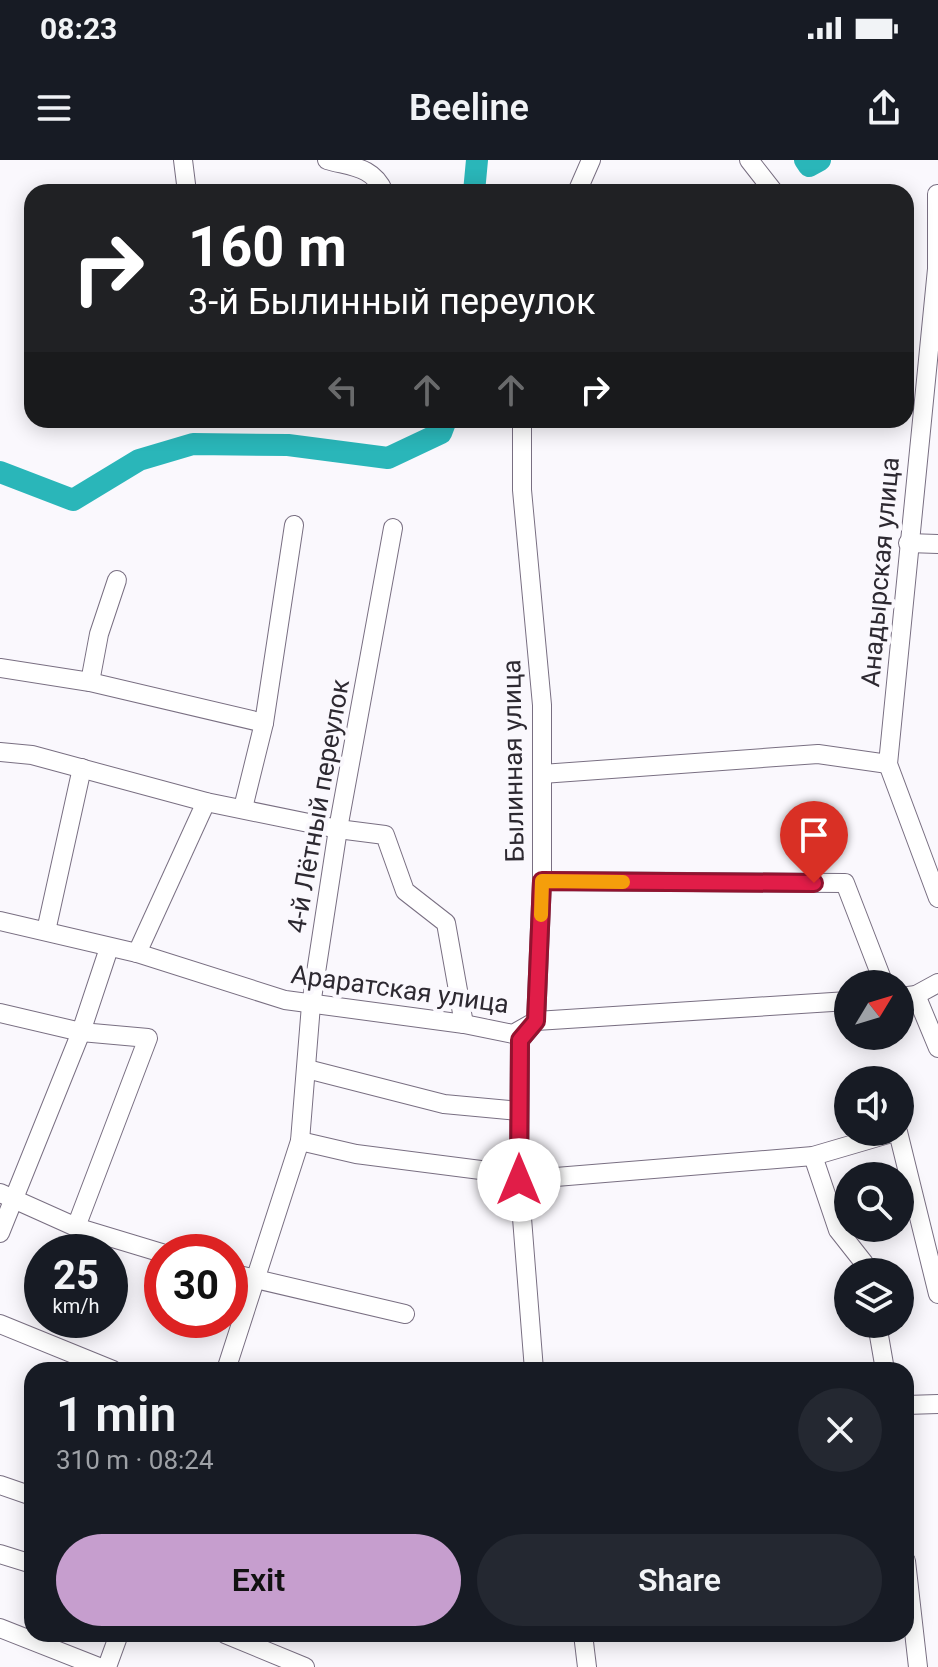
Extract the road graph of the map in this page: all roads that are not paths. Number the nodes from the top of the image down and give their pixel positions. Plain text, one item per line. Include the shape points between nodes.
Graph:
1 (183, 160) edge
2 (327, 160) edge
3 (591, 160) edge
4 (749, 160) edge
5 (186, 184) edge
6 (381, 184) edge
7 (580, 184) edge
8 (768, 184) edge
9 (937, 194) edge
10 (938, 269) edge
11 (522, 428) edge
12 (294, 525) dead end
13 (393, 528) dead end
14 (908, 543) junction
15 (938, 544) edge
16 (117, 580) dead end
17 (0, 668) edge
18 (90, 682) junction
19 (264, 723) junction
20 (0, 752) edge
21 (888, 764) junction
22 (82, 768) junction
23 (542, 774) junction
24 (206, 802) junction
25 (243, 808) junction
26 (338, 829) junction
27 (542, 881) junction
28 (938, 898) edge
29 (0, 921) edge
30 (46, 931) junction
31 (109, 948) junction
32 (137, 953) junction
33 (879, 970) edge
34 (938, 983) edge
35 (914, 993) edge
36 (834, 1002) edge
37 (311, 1005) junction
38 (914, 1006) edge
39 (0, 1013) edge
40 (536, 1021) junction
41 (464, 1024) junction
42 (81, 1032) junction
43 (938, 1048) edge
44 (307, 1069) junction
45 (519, 1111) junction
46 (300, 1141) junction
47 (848, 1146) edge
48 (901, 1146) edge
49 (813, 1156) junction
50 (519, 1180) junction
51 (7, 1195) edge
52 (76, 1227) junction
53 (0, 1233) edge
54 (144, 1248) edge
55 (860, 1258) edge
56 (248, 1278) edge
57 (255, 1280) junction
58 (938, 1294) edge
59 (405, 1314) dead end
60 (0, 1324) edge
61 (879, 1338) edge
62 (93, 1362) edge
63 (229, 1362) edge
64 (533, 1362) edge
65 (884, 1362) edge
66 (938, 1404) edge
67 (914, 1405) edge
68 (0, 1485) edge
69 (24, 1493) edge
70 (0, 1554) edge
71 (24, 1562) edge
72 (0, 1628) edge
73 (914, 1632) edge
74 (24, 1637) edge
75 (36, 1642) edge
76 (116, 1642) edge
77 (244, 1642) edge
78 (584, 1642) edge
79 (99, 1667) edge
80 (107, 1667) edge
81 (305, 1667) edge
82 (587, 1667) edge
83 (918, 1667) edge

1 - 5 street
2 - 6 street via 367,171
3 - 7 street
4 - 8 street
9 - 10 street, Анадырская улица
10 - 14 street, Анадырская улица
11 - 23 street, Былинная улица
12 - 19 street
13 - 26 street, 4-й Лётный переулок
14 - 15 street
14 - 21 street, Анадырская улица
16 - 18 street
17 - 18 street
18 - 19 street
19 - 25 street
20 - 22 street
21 - 23 street via 818,754
21 - 28 street, Анадырская улица
22 - 24 street
22 - 30 street
23 - 27 street, Былинная улица
24 - 25 street
24 - 32 street
25 - 26 street
26 - 37 street, 4-й Лётный переулок
26 - 41 street via 385,835 405,891 446,923
27 - 33 street via 845,883
27 - 40 street, Былинная улица
29 - 30 street, Араратская улица
30 - 31 street, Араратская улица
31 - 32 street, Араратская улица
31 - 42 street
32 - 37 street, Араратская улица via 263,995
34 - 35 street
36 - 40 street, Араратская улица
37 - 41 street, Араратская улица
37 - 44 street, 4-й Лётный переулок
38 - 43 street
39 - 42 street
40 - 41 street, Араратская улица via 513,1034
40 - 45 street, Былинная улица via 520,1040
42 - 51 street
42 - 52 street via 148,1038
44 - 45 street via 444,1104
44 - 46 street, 4-й Лётный переулок
45 - 50 street, Былинная улица
46 - 50 street via 356,1154 504,1173
46 - 57 street, 4-й Лётный переулок
47 - 49 street
48 - 58 street
49 - 50 street
49 - 55 street via 838,1230
50 - 64 street, Былинная улица
51 - 52 street
51 - 53 street
52 - 54 street
56 - 57 street
57 - 59 street
57 - 63 street, 4-й Лётный переулок
60 - 62 street
61 - 65 street
66 - 67 street
68 - 69 street
70 - 71 street
72 - 74 street
73 - 83 street
75 - 79 street
76 - 80 street
77 - 81 street
78 - 82 street

